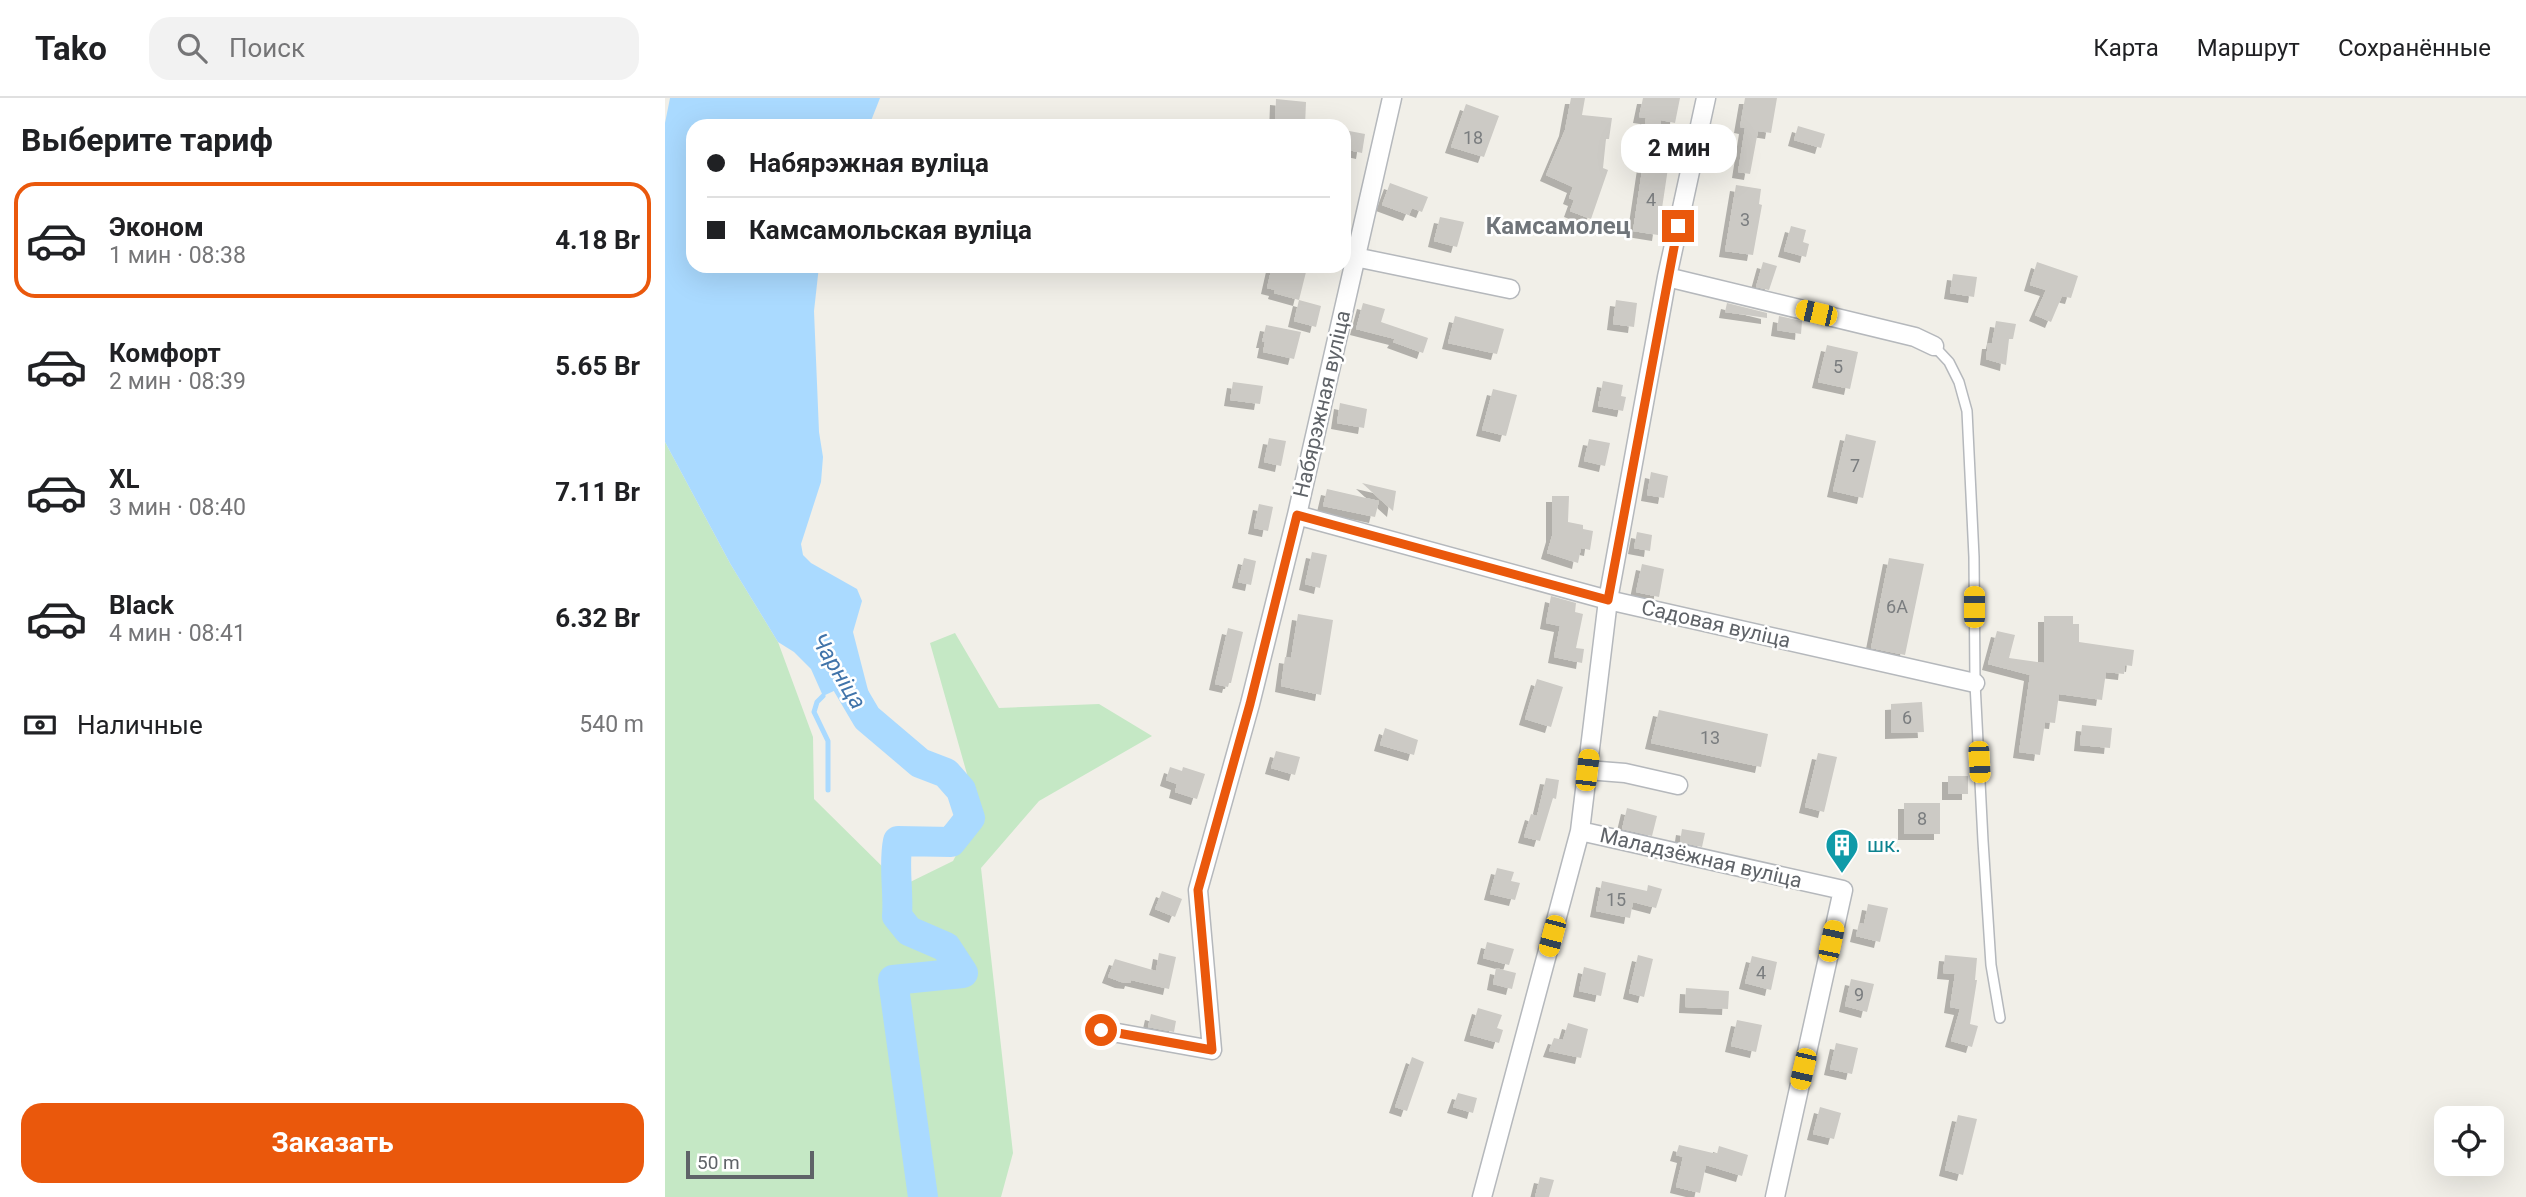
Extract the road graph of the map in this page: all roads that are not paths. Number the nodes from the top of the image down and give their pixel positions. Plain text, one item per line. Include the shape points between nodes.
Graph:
1 (1392, 98) edge
2 (1706, 98) edge
3 (1355, 257) junction
4 (1667, 277) junction
5 (1510, 289) dead end
6 (1934, 346) joint
7 (1297, 515) junction
8 (1608, 600) junction
9 (1975, 683) junction
10 (1587, 770) junction
11 (1678, 785) dead end
12 (1580, 831) junction
13 (2000, 1018) dead end
14 (1101, 1030) dead end
15 (1482, 1197) edge
16 (1775, 1197) edge

1 - 3 street, Набярэжная вуліца
2 - 4 street
3 - 5 street
3 - 7 street, Набярэжная вуліца
4 - 6 street via 1915,337
4 - 8 street
6 - 9 lane via 1959,382 1966,411
7 - 8 street, Садовая вуліца
7 - 14 street, Набярэжная вуліца via 1198,890 1212,1050
8 - 9 street, Садовая вуліца
8 - 10 street
9 - 13 lane via 1991,965
10 - 11 street
10 - 12 street
12 - 15 street
12 - 16 street, Маладзёжная вуліца via 1843,890

